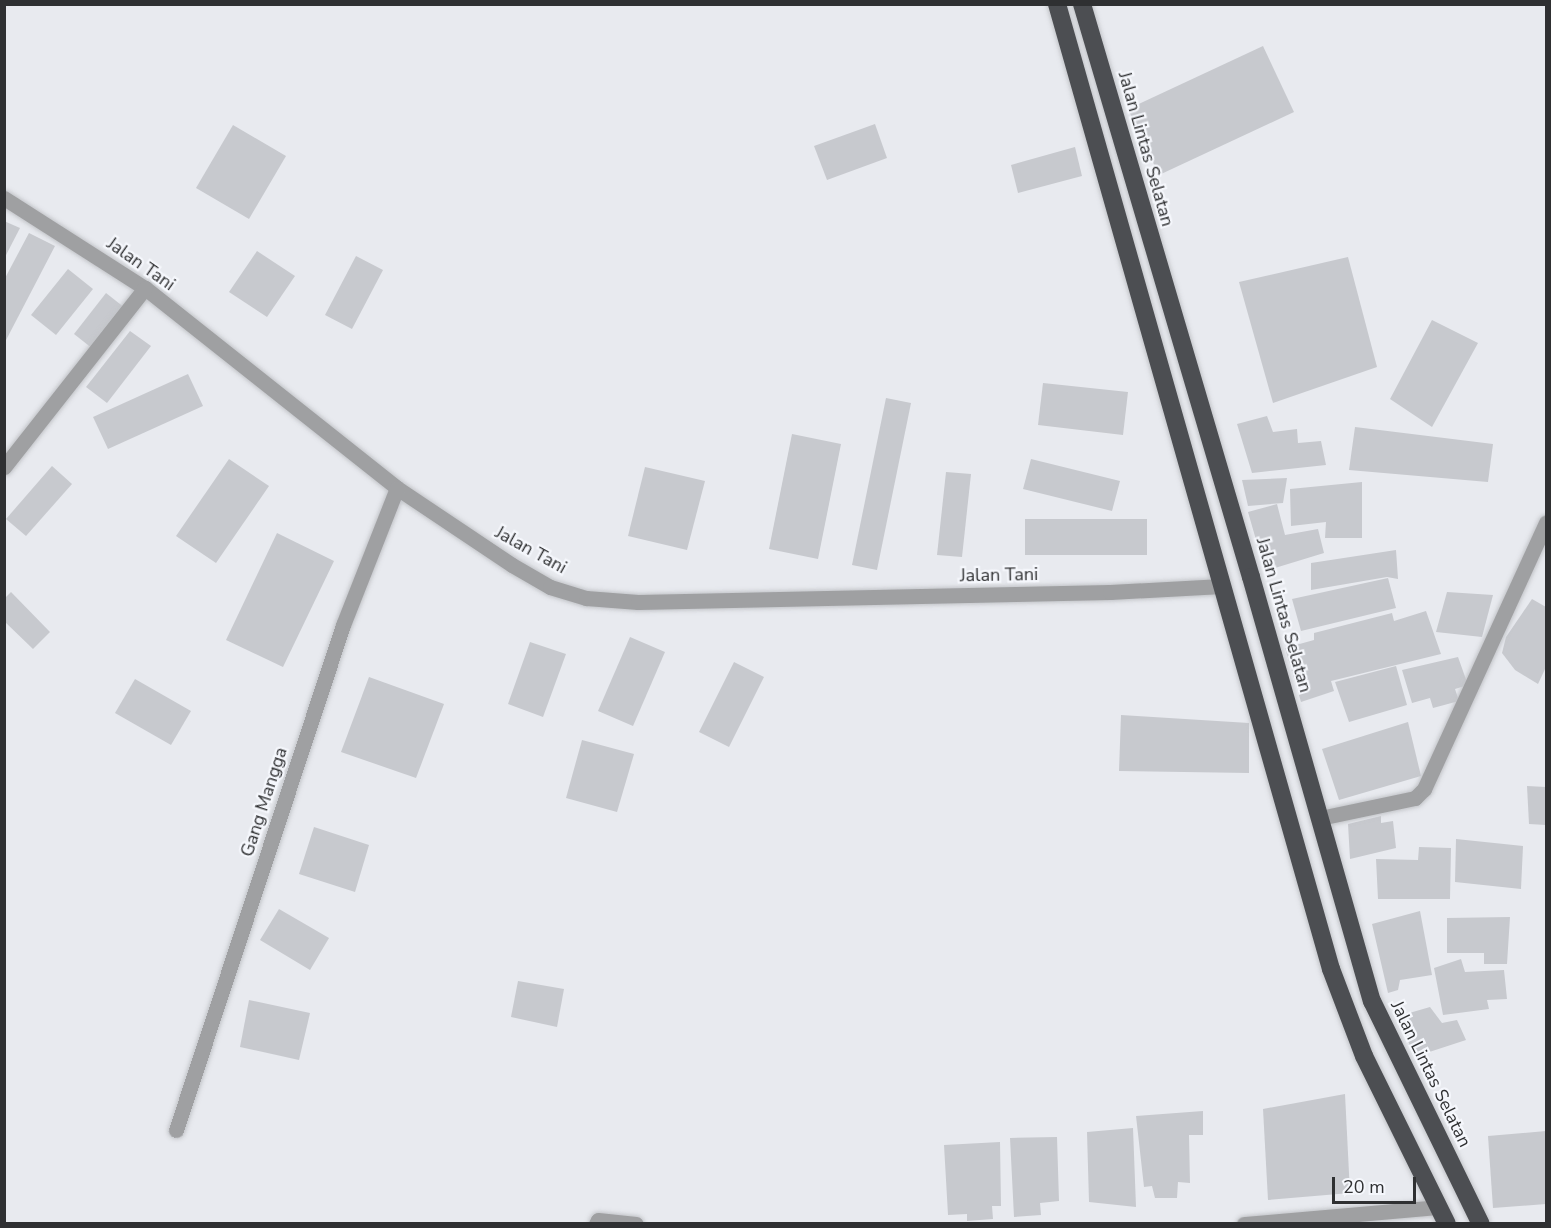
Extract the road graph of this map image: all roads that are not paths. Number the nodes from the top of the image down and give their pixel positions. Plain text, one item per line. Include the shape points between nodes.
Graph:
1 (1057, 4) edge
2 (1082, 4) edge
3 (4, 198) edge
4 (145, 288) junction
5 (4, 468) edge
6 (397, 488) junction
7 (1546, 523) edge
8 (1222, 586) junction
9 (1320, 818) junction
10 (176, 1130) dead end
11 (1438, 1207) junction
12 (596, 1224) edge
13 (636, 1224) edge
14 (1244, 1224) edge
15 (1447, 1224) edge
16 (1481, 1224) edge

1 - 8 highway
2 - 9 highway, Jalan Lintas Selatan
3 - 4 street, Jalan Tani
4 - 5 street
4 - 6 street, Jalan Tani
6 - 8 street, Jalan Tani via 512,565 550,587 586,598 638,602
6 - 10 street, Gang Mangga via 343,626
7 - 9 street via 1424,789 1415,798
8 - 11 highway via 1331,969 1364,1056
9 - 16 highway, Jalan Lintas Selatan via 1372,1001
11 - 14 street
11 - 15 highway
12 - 13 street via 598,1220

